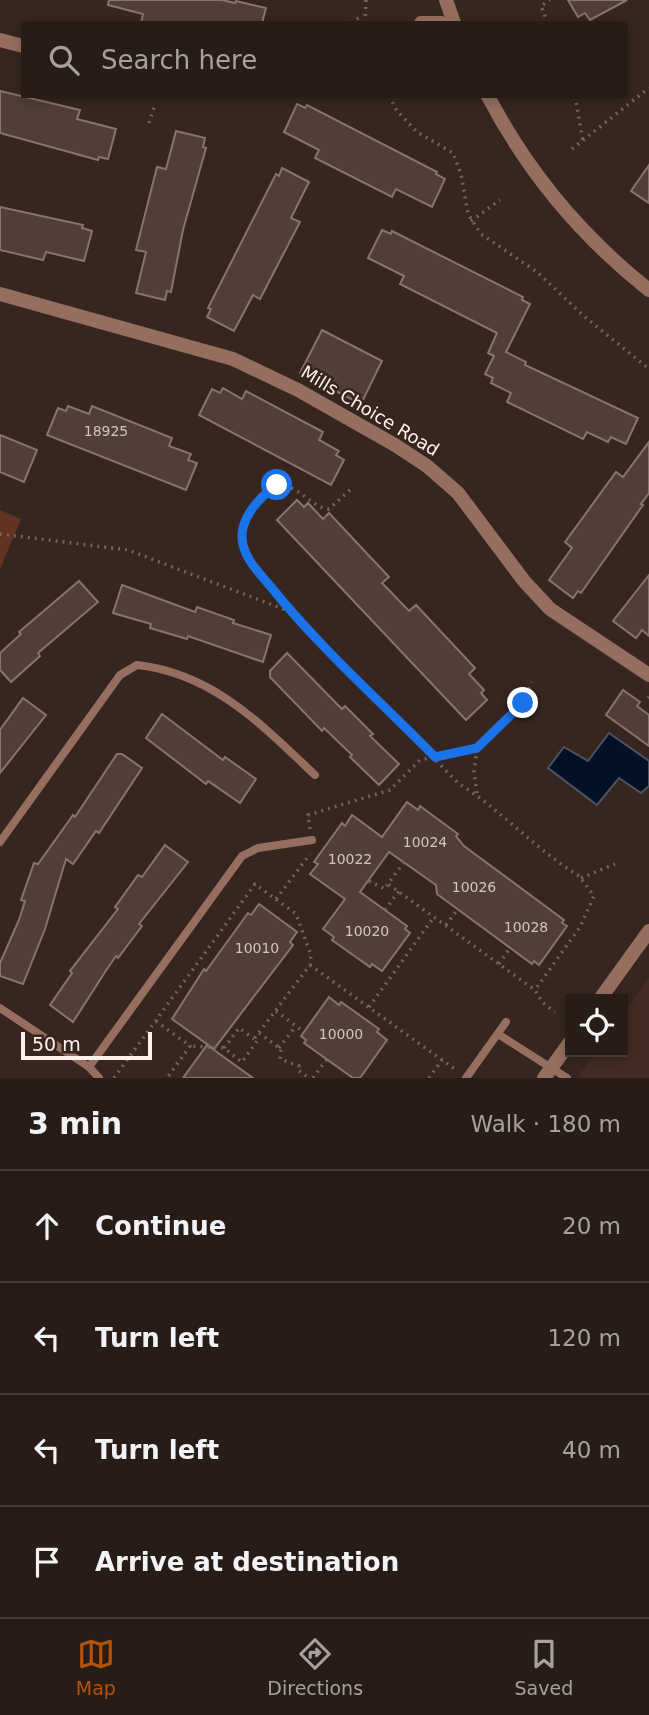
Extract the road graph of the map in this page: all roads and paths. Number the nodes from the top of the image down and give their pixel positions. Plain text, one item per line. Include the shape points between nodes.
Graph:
1 (366, 0) edge
2 (446, 0) edge
3 (550, 0) edge
4 (363, 15) junction
5 (354, 21) edge
6 (364, 21) edge
7 (453, 21) edge
8 (547, 21) edge
9 (0, 40) edge
10 (21, 45) edge
11 (649, 88) edge
12 (390, 98) edge
13 (489, 98) edge
14 (576, 98) edge
15 (153, 107) dead end
16 (149, 123) dead end
17 (583, 141) junction
18 (572, 149) dead end
19 (500, 200) dead end
20 (471, 221) junction
21 (649, 290) edge
22 (0, 294) edge
23 (649, 369) edge
24 (352, 488) dead end
25 (0, 534) edge
26 (291, 612) junction
27 (649, 675) edge
28 (532, 682) dead end
29 (477, 748) junction
30 (435, 757) junction
31 (315, 775) dead end
32 (477, 793) junction
33 (312, 840) junction
34 (0, 842) edge
35 (404, 862) dead end
36 (615, 864) dead end
37 (580, 877) junction
38 (369, 881) dead end
39 (388, 884) junction
40 (399, 891) junction
41 (276, 900) junction
42 (458, 909) dead end
43 (385, 910) dead end
44 (434, 917) junction
45 (446, 925) junction
46 (649, 931) edge
47 (510, 948) dead end
48 (499, 964) junction
49 (310, 965) junction
50 (535, 990) junction
51 (604, 994) edge
52 (369, 1007) junction
53 (0, 1008) edge
54 (276, 1011) junction
55 (555, 1012) dead end
56 (156, 1021) junction
57 (506, 1022) dead end
58 (296, 1026) junction
59 (304, 1032) dead end
60 (259, 1033) junction
61 (498, 1034) junction
62 (254, 1039) junction
63 (190, 1046) junction
64 (224, 1048) junction
65 (279, 1048) junction
66 (565, 1049) edge
67 (327, 1059) dead end
68 (442, 1060) junction
69 (89, 1068) junction
70 (548, 1073) edge
71 (99, 1078) edge
72 (114, 1078) edge
73 (167, 1078) edge
74 (311, 1078) edge
75 (429, 1078) edge
76 (466, 1078) edge
77 (566, 1078) edge

1 - 4 path
2 - 7 street
3 - 8 path via 541,6
4 - 5 path
4 - 6 path
9 - 10 street
11 - 17 path
12 - 20 path via 417,132 453,153
13 - 21 street via 519,151 567,212
14 - 17 path
15 - 16 path
17 - 18 path
19 - 20 path
20 - 23 path via 481,234 537,272
22 - 27 street, Mills Choice Road via 233,359 395,445 458,493 550,609
24 - 26 path via 329,509 318,508 292,488 277,485 245,521 243,546
25 - 26 path via 128,550
26 - 30 path
28 - 29 path via 523,703
29 - 30 path
29 - 32 path
30 - 32 path via 458,783
30 - 33 path via 411,767 390,790 309,815
31 - 34 lane via 256,719 223,695 195,681 137,665 120,675
32 - 37 path via 503,820
33 - 41 path via 310,854
33 - 69 lane via 258,848 242,856
35 - 39 path
36 - 37 path
37 - 50 path via 594,896 585,918
38 - 39 path via 385,889
39 - 40 path
40 - 43 path
40 - 44 path
41 - 49 path via 296,914 310,946
41 - 56 path via 255,884
42 - 45 path
44 - 45 path
44 - 52 path
45 - 48 path
46 - 51 street
47 - 48 path
48 - 50 path
49 - 52 path
49 - 54 path
50 - 55 path
52 - 68 path
53 - 69 lane
54 - 58 path
54 - 60 path
56 - 63 path
56 - 72 path
57 - 61 lane
58 - 59 path
58 - 65 path
60 - 62 path
60 - 65 path
61 - 70 lane
61 - 76 lane
62 - 64 path via 239,1028
62 - 64 path via 257,1041 242,1062
63 - 64 path
63 - 73 path
65 - 74 path via 279,1059 299,1066 298,1070
66 - 70 street
67 - 74 path
68 - 75 path
68 - 76 path
69 - 71 lane
70 - 77 lane

